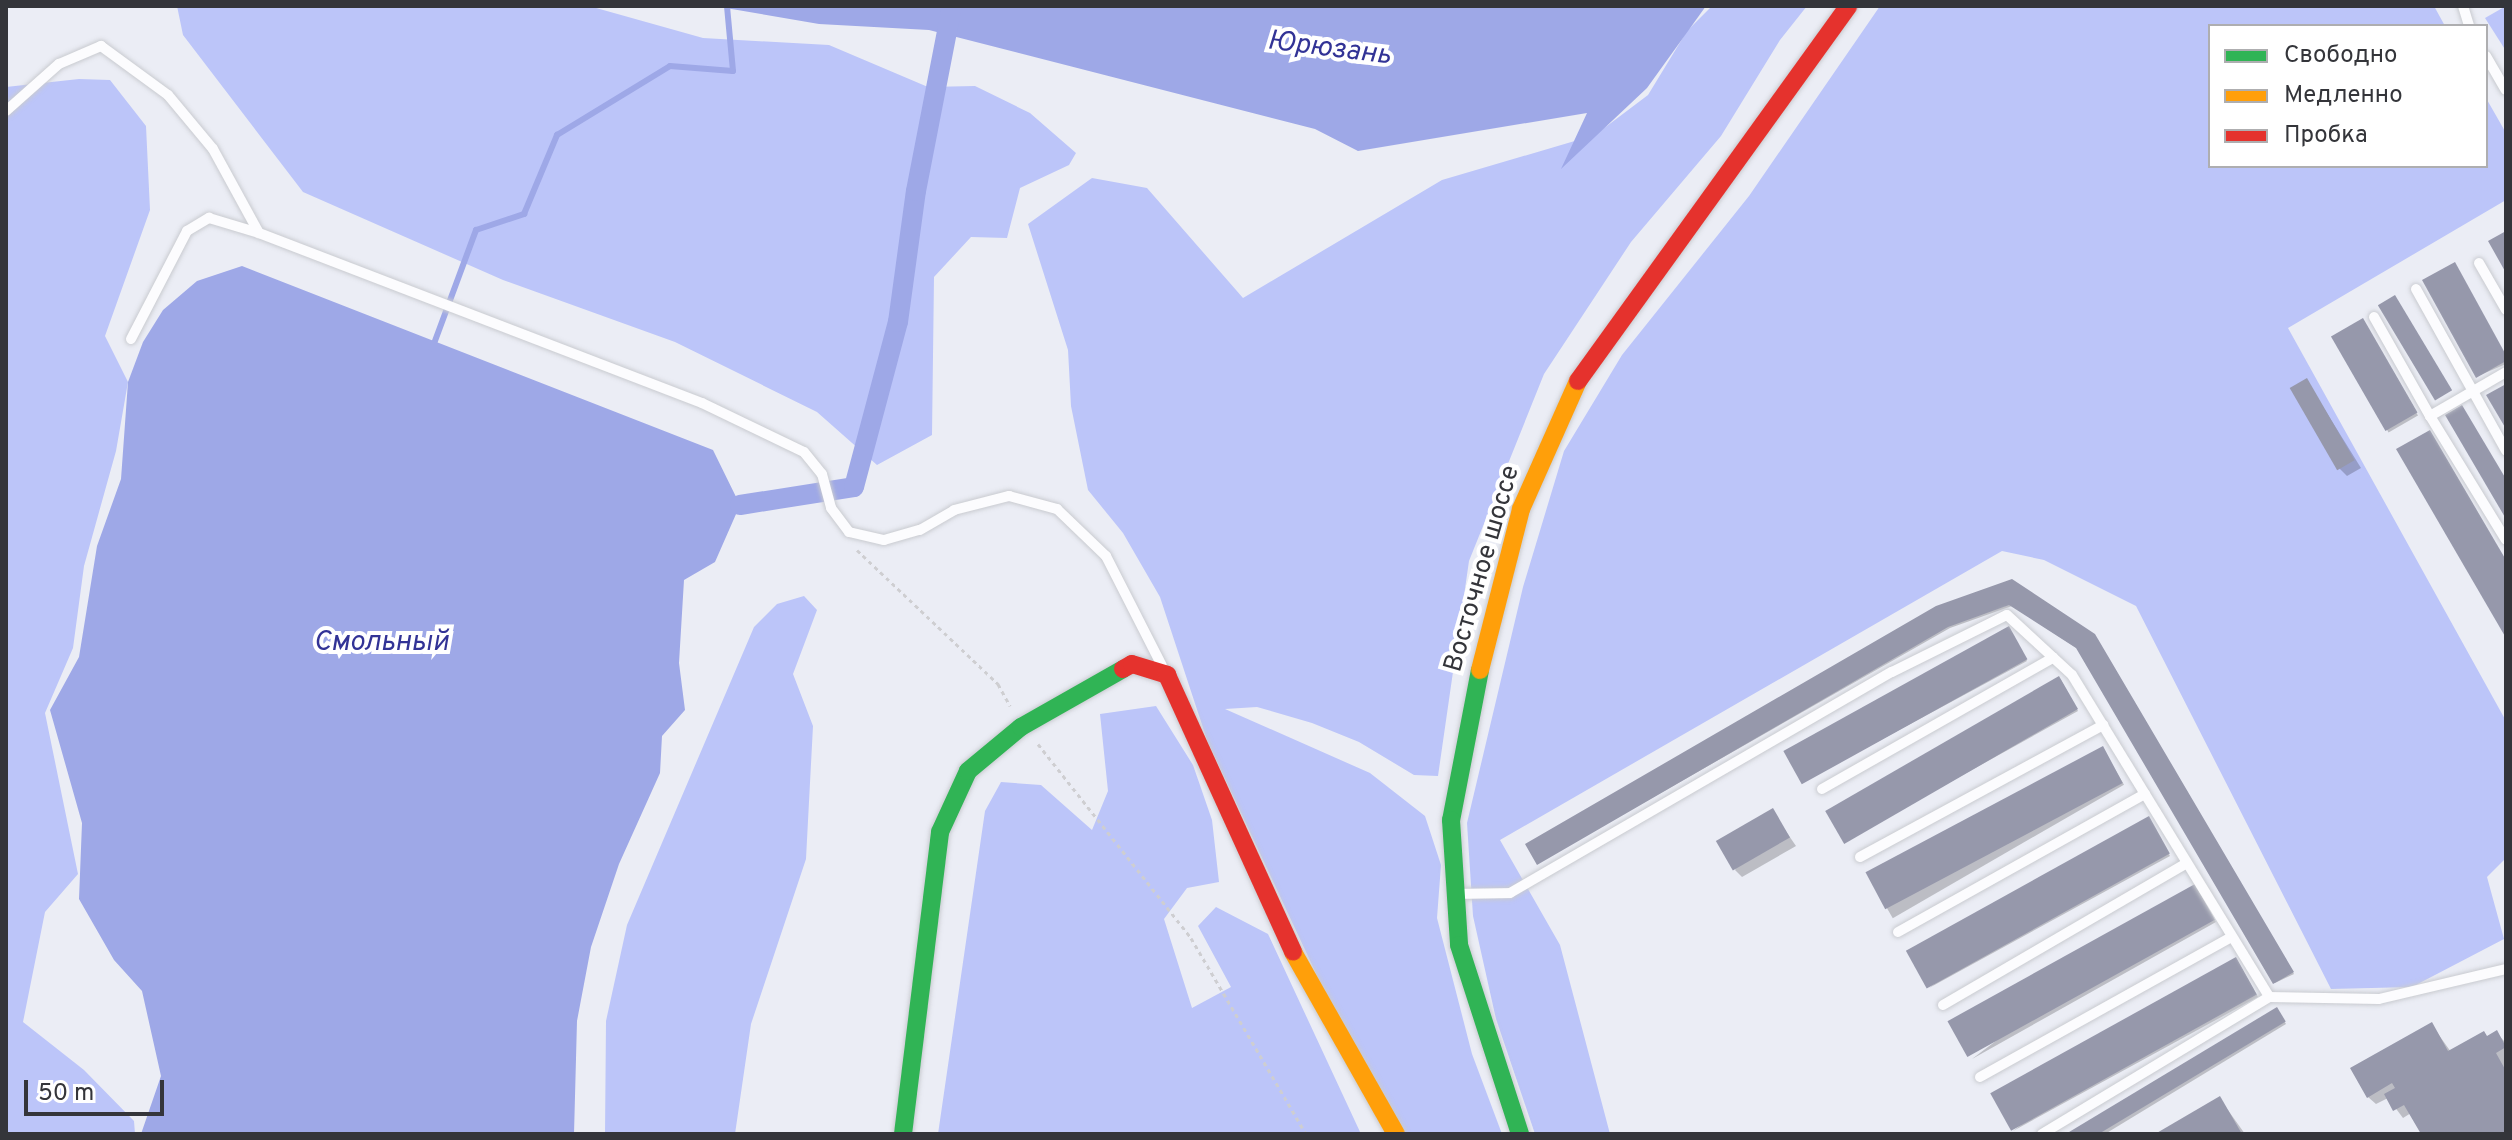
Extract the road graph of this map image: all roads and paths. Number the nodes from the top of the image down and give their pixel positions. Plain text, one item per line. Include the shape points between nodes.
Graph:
1 (1848, 6) edge
2 (2488, 59) edge
3 (2506, 90) edge
4 (6, 111) edge
5 (259, 233) junction
6 (2479, 263) dead end
7 (2416, 289) dead end
8 (2506, 310) edge
9 (2374, 317) dead end
10 (131, 339) dead end
11 (2506, 372) edge
12 (2472, 391) junction
13 (2430, 416) junction
14 (2506, 451) edge
15 (849, 532) junction
16 (2506, 540) edge
17 (2053, 658) junction
18 (1167, 675) junction
19 (2103, 725) junction
20 (1021, 727) junction
21 (1822, 789) dead end
22 (2145, 794) junction
23 (1860, 857) dead end
24 (2187, 863) junction
25 (1458, 894) junction
26 (1898, 932) dead end
27 (2232, 937) junction
28 (2506, 969) edge
29 (2269, 997) junction
30 (1943, 1005) dead end
31 (1980, 1077) dead end
32 (903, 1134) edge
33 (1306, 1134) edge
34 (1396, 1134) edge
35 (1520, 1134) edge
36 (2042, 1134) edge

1 - 25 main road, Восточное шоссе via 1567,396 1521,509 1470,709 1451,820
2 - 3 lane
4 - 5 lane via 59,64 101,46 168,95 213,149
5 - 10 lane via 209,218 187,231
5 - 15 lane via 702,403 804,452 822,474 831,508
6 - 8 lane
7 - 12 lane
9 - 13 lane
11 - 12 lane
12 - 13 lane
12 - 14 lane
13 - 16 lane
15 - 18 lane via 884,540 920,530 954,510 1009,496 1057,509 1106,556
15 - 20 path via 862,560 914,599 998,684
17 - 19 lane via 2072,675
17 - 21 lane
17 - 25 lane via 2007,615 1969,630 1510,893
18 - 20 main road via 1132,664
18 - 34 main road via 1302,972
19 - 22 lane
19 - 23 lane
20 - 32 main road via 968,771 940,832
20 - 33 path via 1057,764 1191,938
22 - 24 lane
22 - 26 lane
24 - 27 lane
24 - 30 lane
25 - 35 main road, Восточное шоссе via 1459,945
27 - 29 lane
27 - 31 lane
28 - 29 lane via 2379,999
29 - 36 lane

